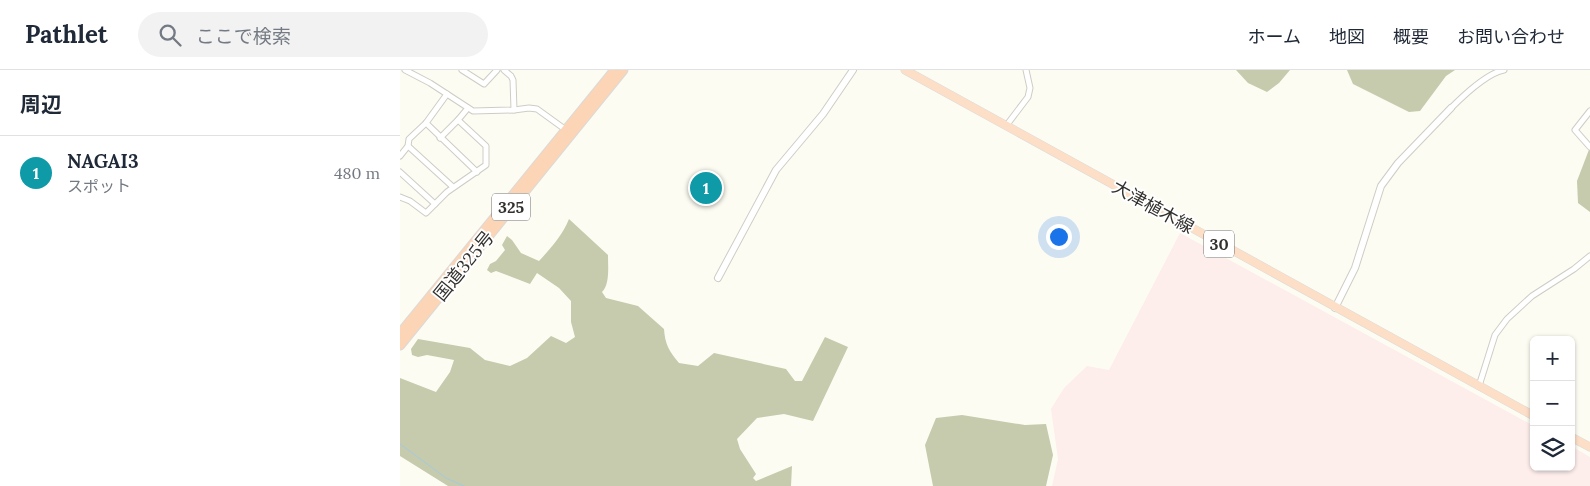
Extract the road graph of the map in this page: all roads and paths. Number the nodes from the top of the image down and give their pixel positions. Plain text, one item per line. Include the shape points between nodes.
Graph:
1 (405, 70) edge
2 (462, 70) edge
3 (497, 70) edge
4 (504, 70) edge
5 (615, 70) edge
6 (623, 70) edge
7 (853, 70) edge
8 (905, 70) edge
9 (1026, 70) edge
10 (1504, 70) edge
11 (416, 72) edge
12 (447, 94) junction
13 (468, 108) junction
14 (1451, 108) joint
15 (514, 110) junction
16 (1590, 111) edge
17 (458, 120) junction
18 (426, 123) junction
19 (1006, 126) junction
20 (568, 132) junction
21 (440, 138) junction
22 (408, 146) junction
23 (1590, 147) edge
24 (400, 156) edge
25 (400, 172) edge
26 (477, 172) junction
27 (453, 187) junction
28 (400, 197) edge
29 (435, 204) junction
30 (1590, 256) edge
31 (718, 278) dead end
32 (1335, 308) junction
33 (400, 334) edge
34 (400, 345) edge
35 (1479, 386) junction
36 (1530, 414) edge
37 (1575, 439) edge
38 (1590, 447) edge

1 - 11 street
2 - 3 street via 484,84
4 - 15 street via 512,78
5 - 20 highway, 国道325号 / 325
6 - 20 highway, 国道325号 / 325
7 - 31 street via 823,114 776,170
8 - 19 main road, 大津植木線 / 30
9 - 19 street via 1030,88 1028,97
10 - 14 street via 1483,81
11 - 12 street
12 - 13 street
12 - 18 street
13 - 15 street via 478,111
13 - 17 street
14 - 32 street via 1398,163 1382,186 1355,268
15 - 20 street via 537,109
16 - 23 street via 1575,130
17 - 21 street
17 - 26 street via 486,146 486,165
18 - 21 street
18 - 22 street via 409,139
19 - 32 main road, 大津植木線 / 30
20 - 33 highway, 国道325号 / 325
20 - 34 highway, 国道325号 / 325
21 - 26 street
22 - 24 street
22 - 27 street
25 - 29 street
26 - 27 street
27 - 29 street
28 - 29 street via 425,213
30 - 35 street via 1532,296 1507,319 1494,335
32 - 35 main road, 大津植木線 / 30
35 - 36 main road, 大津植木線 / 30
37 - 38 main road

